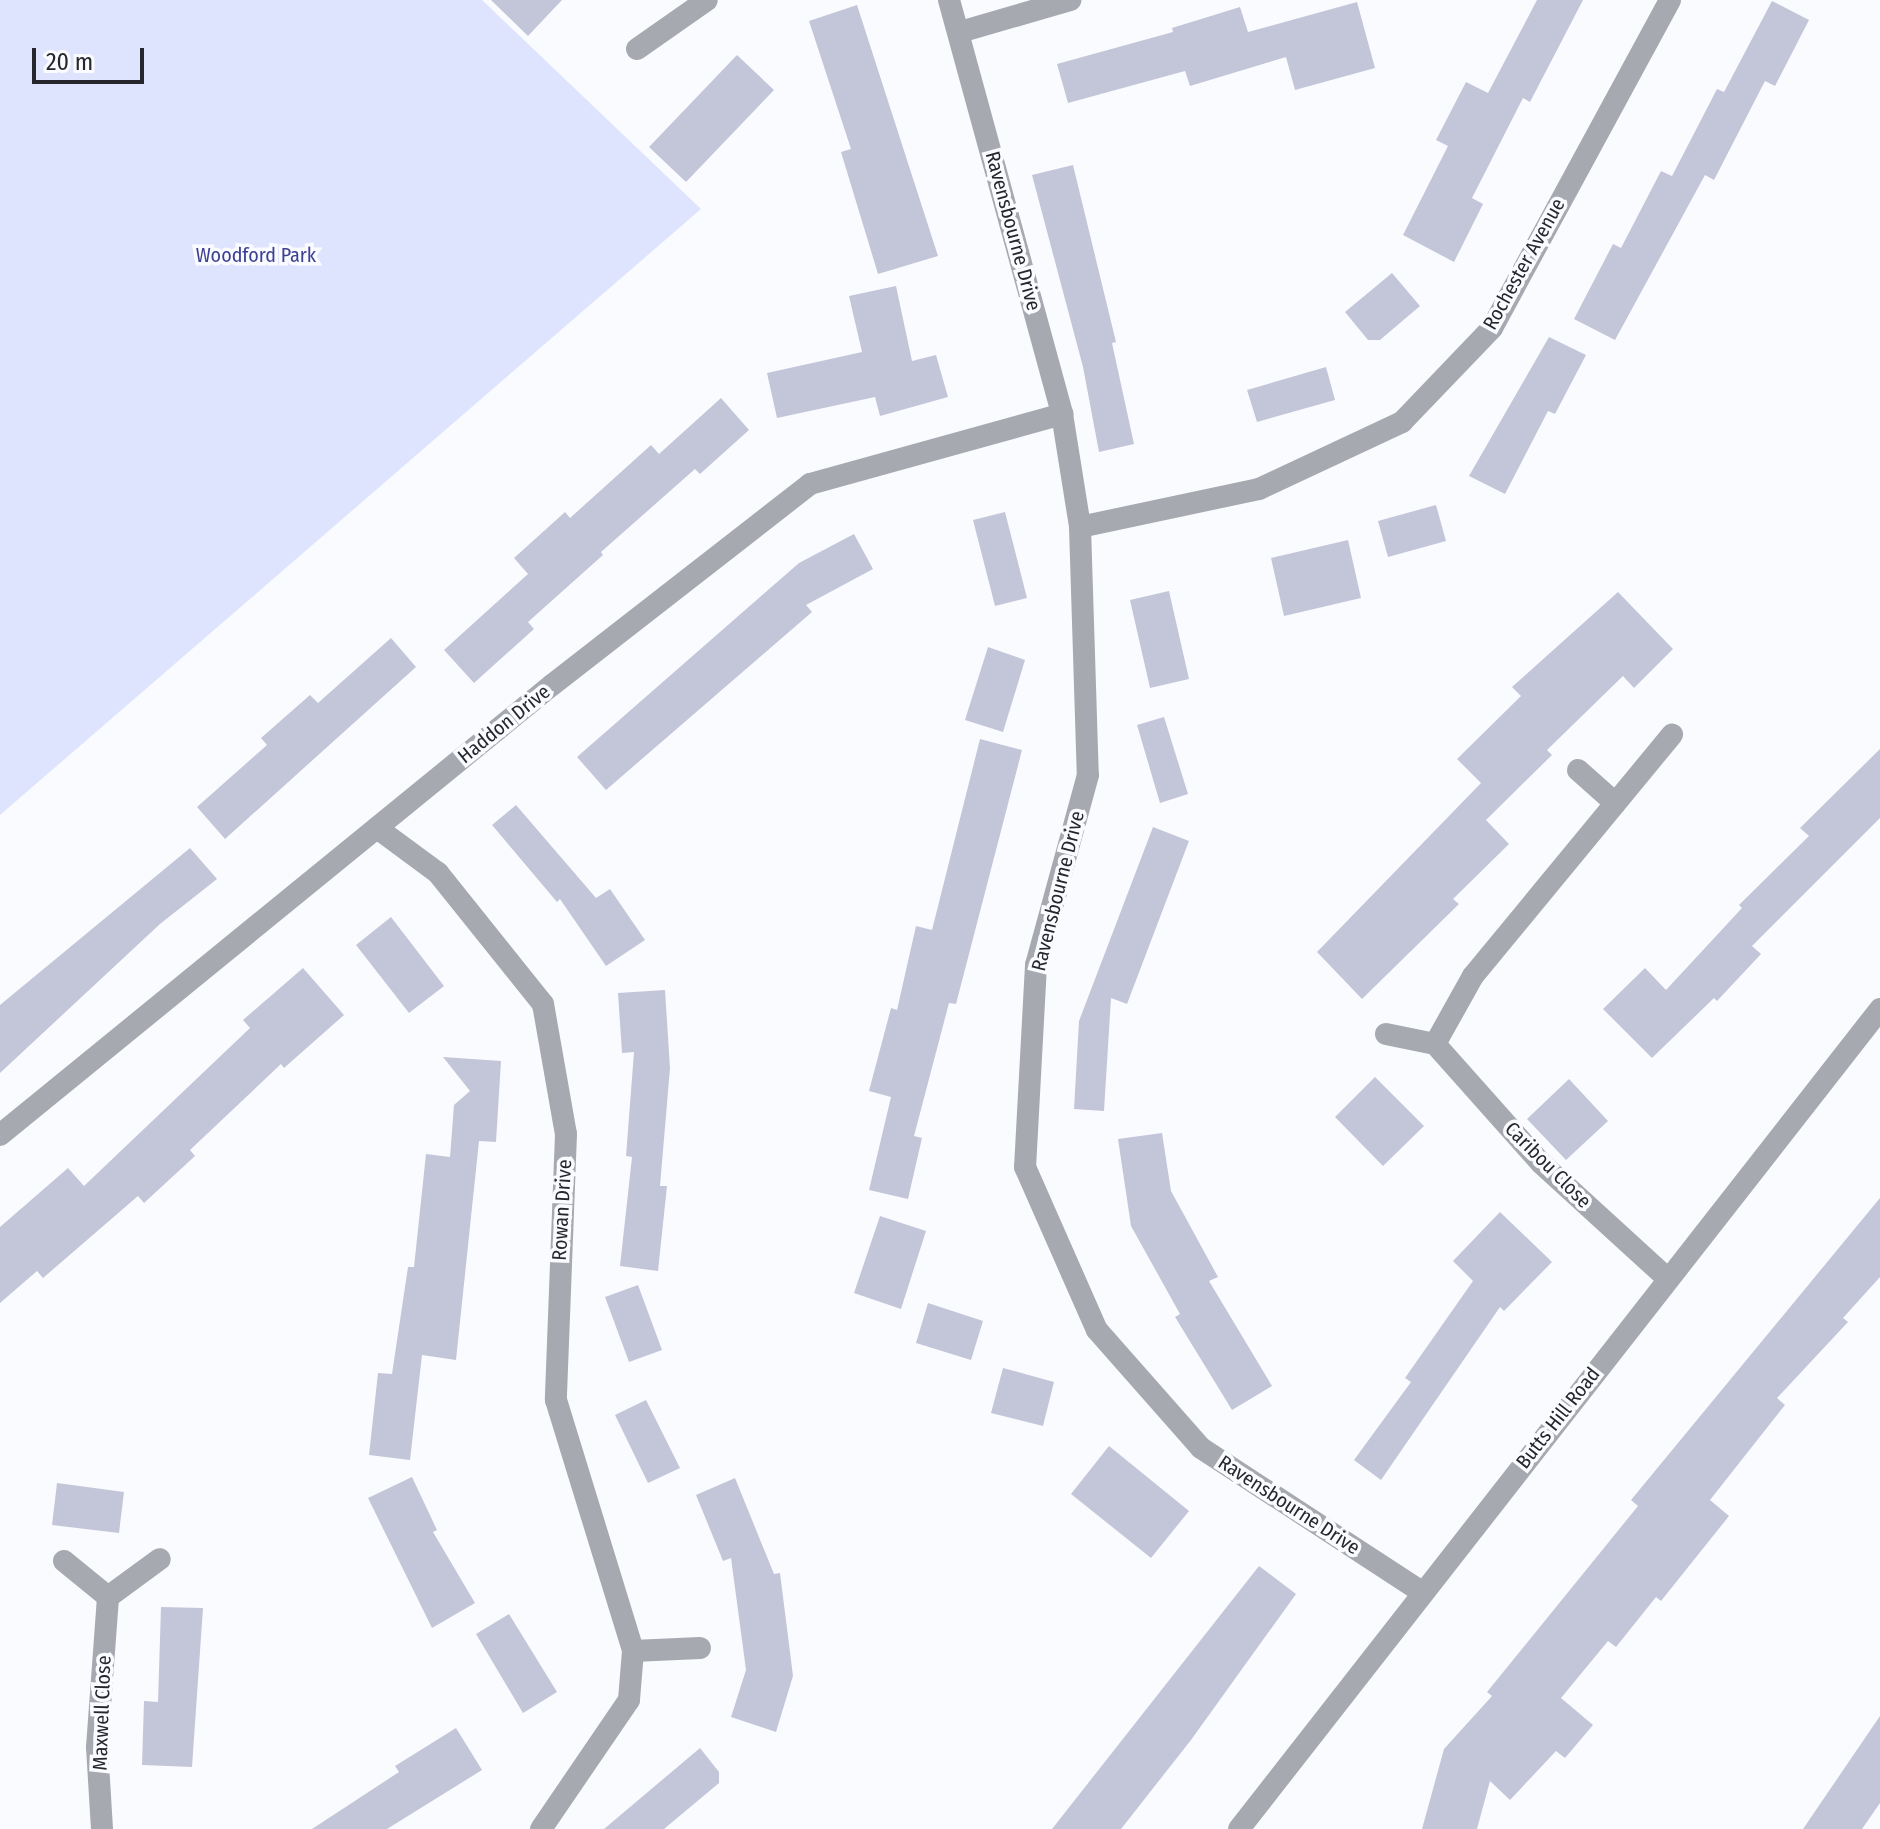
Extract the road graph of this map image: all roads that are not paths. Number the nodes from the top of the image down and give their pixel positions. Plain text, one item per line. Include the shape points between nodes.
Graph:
1 (707, 0) edge
2 (949, 0) edge
3 (1070, 0) edge
4 (1670, 0) edge
5 (960, 32) junction
6 (637, 49) dead end
7 (1062, 414) junction
8 (1080, 527) junction
9 (1672, 735) dead end
10 (1578, 770) dead end
11 (1615, 803) junction
12 (377, 828) junction
13 (1880, 1009) edge
14 (1386, 1034) dead end
15 (1435, 1044) junction
16 (0, 1135) edge
17 (1668, 1279) junction
18 (160, 1559) dead end
19 (64, 1561) dead end
20 (1422, 1592) junction
21 (108, 1597) junction
22 (700, 1648) dead end
23 (633, 1651) junction
24 (102, 1829) edge
25 (541, 1829) edge
26 (1239, 1829) edge

1 - 6 street
2 - 5 street, Ravensbourne Drive
3 - 5 street
4 - 8 street, Rochester Avenue via 1492,328 1402,422 1259,489
5 - 7 street, Ravensbourne Drive
7 - 8 street, Ravensbourne Drive
7 - 12 street, Haddon Drive via 810,484
8 - 20 street, Ravensbourne Drive via 1088,775 1036,965 1025,1167 1097,1330 1201,1448
9 - 11 street
10 - 11 street
11 - 15 street via 1473,976
12 - 16 street, Haddon Drive
12 - 23 street, Rowan Drive via 438,873 543,1004 566,1134 556,1400
13 - 17 street, Butts Hill Road
14 - 15 street
15 - 17 street, Caribou Close via 1541,1163
17 - 20 street, Butts Hill Road
18 - 21 street
19 - 21 street
20 - 26 street, Butts Hill Road
21 - 24 street, Maxwell Close via 97,1747
22 - 23 street
23 - 25 street, Rowan Drive via 629,1700

